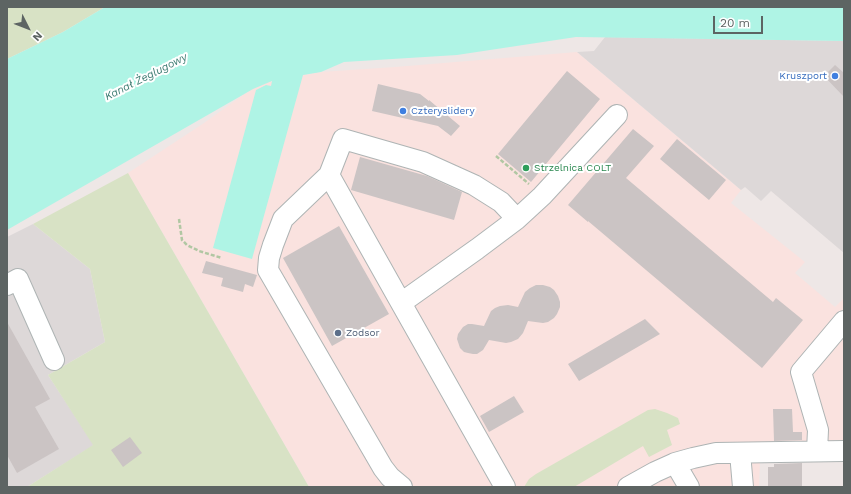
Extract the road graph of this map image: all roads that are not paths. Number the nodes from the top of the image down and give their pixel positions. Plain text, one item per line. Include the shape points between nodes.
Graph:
1 (617, 115) dead end
2 (329, 175) junction
3 (517, 219) junction
4 (7, 285) edge
5 (401, 303) junction
6 (844, 321) edge
7 (54, 360) dead end
8 (817, 451) junction
9 (844, 451) edge
10 (740, 453) junction
11 (675, 463) junction
12 (402, 487) edge
13 (505, 487) edge
14 (628, 487) edge
15 (689, 487) edge
16 (743, 487) edge

1 - 3 lane via 542,196
2 - 3 lane via 343,139 423,162 466,181 501,202
2 - 5 lane
2 - 12 lane via 283,219 270,251 268,270 383,468
3 - 5 lane
4 - 7 lane via 18,279
5 - 13 lane
6 - 8 lane via 801,372 818,430
8 - 9 lane
8 - 10 lane
10 - 11 lane via 716,453
10 - 16 lane
11 - 14 lane
11 - 15 lane

